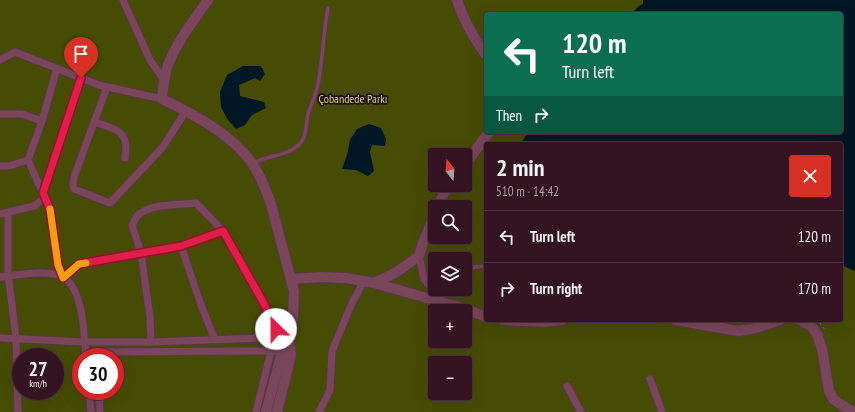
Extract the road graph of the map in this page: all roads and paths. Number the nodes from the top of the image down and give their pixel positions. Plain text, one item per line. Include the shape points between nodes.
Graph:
1 (123, 0) edge
2 (208, 0) edge
3 (457, 0) edge
4 (328, 8) dead end
5 (484, 52) edge
6 (0, 60) edge
7 (56, 68) junction
8 (81, 78) junction
9 (164, 80) junction
10 (107, 87) junction
11 (162, 99) junction
12 (186, 111) junction
13 (0, 114) edge
14 (42, 121) junction
15 (94, 122) junction
16 (488, 134) edge
17 (472, 155) edge
18 (125, 158) dead end
19 (28, 160) junction
20 (253, 164) junction
21 (0, 166) edge
22 (44, 195) junction
23 (8, 212) junction
24 (0, 214) edge
25 (223, 231) junction
26 (428, 233) edge
27 (181, 246) junction
28 (141, 253) junction
29 (419, 256) junction
30 (484, 266) edge
31 (472, 267) edge
32 (8, 276) junction
33 (0, 277) edge
34 (63, 278) junction
35 (291, 279) junction
36 (369, 282) junction
37 (442, 302) junction
38 (484, 316) edge
39 (687, 322) edge
40 (774, 322) edge
41 (803, 322) edge
42 (0, 338) edge
43 (16, 338) junction
44 (278, 338) junction
45 (290, 339) junction
46 (215, 340) junction
47 (84, 342) junction
48 (151, 342) junction
49 (85, 348) edge
50 (271, 351) junction
51 (124, 352) edge
52 (282, 352) junction
53 (650, 379) dead end
54 (567, 386) dead end
55 (90, 400) edge
56 (99, 400) edge
57 (18, 412) edge
58 (91, 412) edge
59 (100, 412) edge
60 (256, 412) edge
61 (266, 412) edge
62 (277, 412) edge
63 (319, 412) edge
64 (581, 412) edge
65 (662, 412) edge
66 (853, 412) edge

1 - 9 street via 150,60
2 - 9 main road via 187,29
3 - 5 main road
4 - 20 lane via 318,84 308,117 306,134 294,149 260,159
6 - 7 street via 15,52
7 - 8 street
7 - 14 street
8 - 10 street
8 - 22 street
9 - 11 main road
10 - 11 street
10 - 15 street
11 - 12 main road
12 - 15 street via 162,148 110,203 74,189 73,185
12 - 20 main road via 207,122 240,149
13 - 14 street via 22,114
14 - 19 street
15 - 18 street via 120,132 127,146
16 - 17 main road
19 - 21 street
19 - 22 street
20 - 35 main road via 271,204
22 - 23 street via 34,206
22 - 34 street via 50,209 58,265
23 - 24 street
23 - 32 street
25 - 27 street
25 - 28 street via 196,203 172,204 151,209 137,217 132,225
25 - 44 street via 266,307
26 - 29 main road
27 - 28 street
27 - 46 street
28 - 34 street via 79,264
28 - 48 street
29 - 36 main road via 395,273
29 - 37 street via 424,279
30 - 31 lane
32 - 33 street
32 - 34 street via 42,273
32 - 43 street
34 - 47 street via 78,298 82,312
35 - 36 main road via 322,277
35 - 45 main road via 294,291
36 - 37 main road
36 - 63 street via 343,323 332,351 330,390
37 - 38 main road
39 - 40 main road via 740,331
41 - 66 main road via 817,334 829,391 834,400
42 - 43 street
43 - 47 street
43 - 57 street
44 - 45 street
44 - 46 street
45 - 52 main road
45 - 62 main road via 291,355
46 - 48 street
47 - 48 street
47 - 49 street
50 - 51 street
50 - 52 street
50 - 60 street
52 - 61 main road
53 - 65 street
54 - 64 street
55 - 58 street
56 - 59 street

